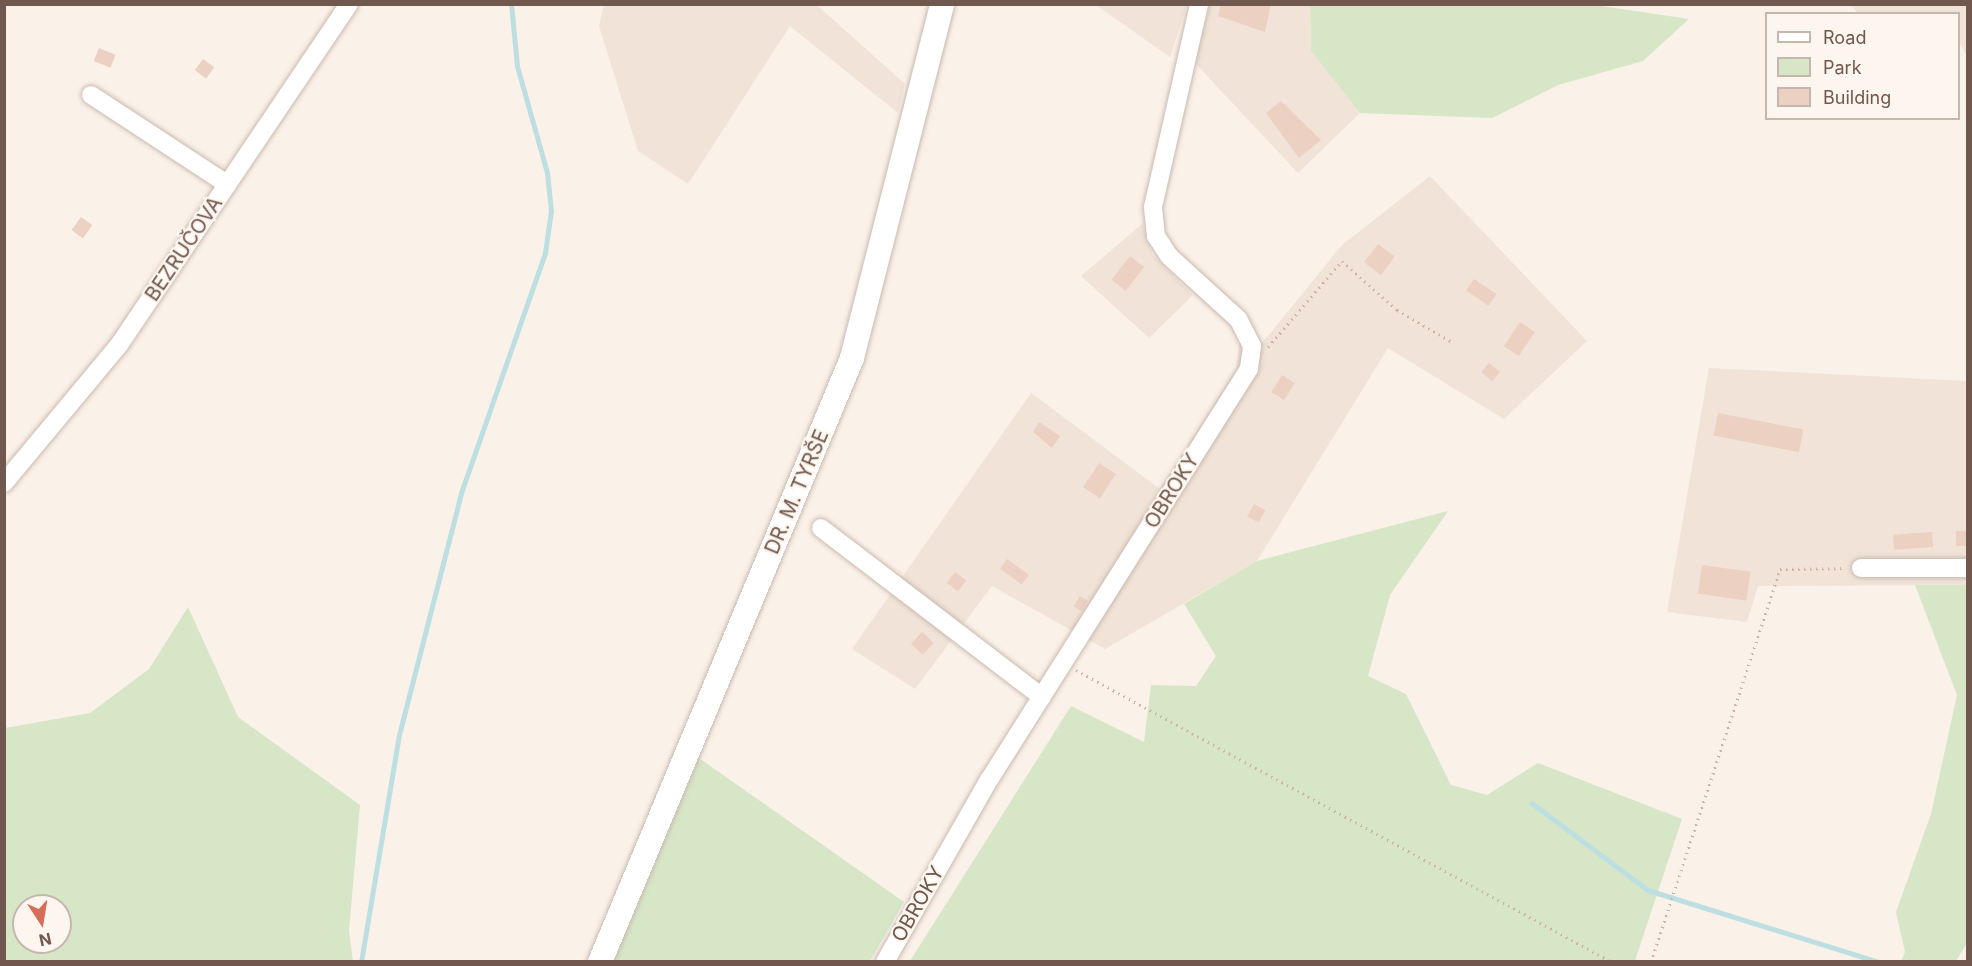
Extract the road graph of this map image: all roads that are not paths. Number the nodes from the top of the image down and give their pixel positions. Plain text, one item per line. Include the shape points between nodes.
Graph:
1 (349, 4) edge
2 (942, 4) edge
3 (1199, 4) edge
4 (92, 95) dead end
5 (227, 184) junction
6 (4, 483) edge
7 (821, 528) dead end
8 (1968, 567) edge
9 (1861, 568) road end
10 (1042, 697) junction
11 (600, 962) edge
12 (885, 962) edge

1 - 5 street, BEZRUČOVA
2 - 11 street, DR. M. TYRŠE via 852,358
3 - 10 street, OBROKY via 1154,207 1156,236 1169,256 1238,319 1251,351 1250,368
4 - 5 street
5 - 6 street, BEZRUČOVA via 109,358
7 - 10 street
8 - 9 street
10 - 12 street, OBROKY

